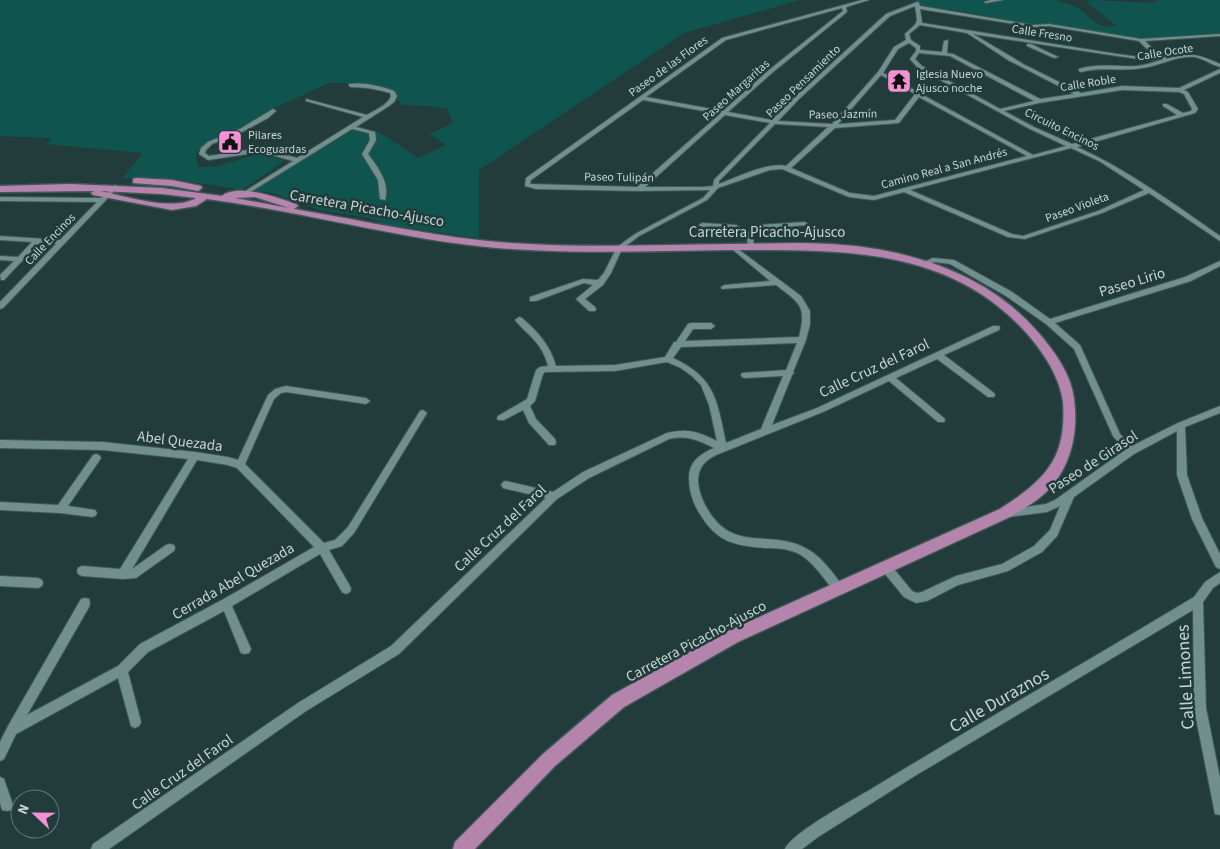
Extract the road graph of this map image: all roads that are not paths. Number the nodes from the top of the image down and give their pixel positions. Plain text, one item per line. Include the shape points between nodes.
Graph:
1 (868, 0) edge
2 (1001, 0) edge
3 (986, 2) dead end
4 (917, 3) edge
5 (844, 7) junction
6 (920, 24) junction
7 (967, 31) junction
8 (1220, 35) edge
9 (1016, 40) junction
10 (1141, 40) junction
11 (909, 41) junction
12 (946, 41) dead end
13 (918, 50) junction
14 (944, 54) junction
15 (1056, 57) dead end
16 (1164, 58) junction
17 (1220, 66) edge
18 (1081, 70) dead end
19 (1220, 71) edge
20 (880, 73) junction
21 (350, 85) dead end
22 (1180, 90) junction
23 (919, 93) junction
24 (1080, 94) junction
25 (642, 98) junction
26 (308, 100) dead end
27 (1039, 101) junction
28 (1165, 105) dead end
29 (1001, 110) junction
30 (273, 111) dead end
31 (725, 113) junction
32 (1182, 115) junction
33 (368, 117) junction
34 (774, 122) junction
35 (833, 126) junction
36 (351, 127) junction
37 (1069, 147) junction
38 (1032, 156) junction
39 (296, 160) junction
40 (788, 168) junction
41 (528, 179) joint
42 (0, 184) edge
43 (70, 187) junction
44 (115, 187) junction
45 (716, 187) junction
46 (0, 190) edge
47 (639, 190) junction
48 (906, 190) junction
49 (1149, 190) junction
50 (244, 194) junction
51 (204, 196) junction
52 (105, 198) junction
53 (218, 198) junction
54 (0, 199) edge
55 (383, 199) dead end
56 (313, 215) junction
57 (805, 224) dead end
58 (702, 225) dead end
59 (0, 238) edge
60 (1220, 239) edge
61 (38, 240) junction
62 (751, 241) junction
63 (62, 242) junction
64 (619, 248) junction
65 (734, 248) junction
66 (0, 258) edge
67 (20, 259) junction
68 (1220, 263) edge
69 (923, 264) junction
70 (0, 278) edge
71 (600, 283) junction
72 (777, 283) junction
73 (725, 287) dead end
74 (533, 299) dead end
75 (0, 306) edge
76 (592, 309) dead end
77 (519, 320) dead end
78 (1050, 322) junction
79 (711, 326) dead end
80 (996, 328) dead end
81 (802, 340) junction
82 (677, 344) junction
83 (938, 355) junction
84 (668, 359) junction
85 (553, 369) junction
86 (790, 373) junction
87 (745, 375) dead end
88 (890, 378) junction
89 (991, 395) dead end
90 (366, 401) dead end
91 (525, 404) junction
92 (1220, 409) edge
93 (423, 412) dead end
94 (500, 418) dead end
95 (940, 420) dead end
96 (1181, 425) junction
97 (765, 431) junction
98 (552, 442) dead end
99 (0, 444) edge
100 (723, 448) junction
101 (1131, 451) junction
102 (195, 456) junction
103 (96, 458) dead end
104 (240, 465) junction
105 (506, 485) dead end
106 (554, 496) junction
107 (1069, 496) junction
108 (0, 506) edge
109 (60, 509) junction
110 (92, 513) dead end
111 (1004, 514) junction
112 (170, 548) dead end
113 (322, 548) junction
114 (1220, 564) edge
115 (885, 566) junction
116 (82, 571) dead end
117 (123, 574) junction
118 (1220, 577) edge
119 (0, 581) edge
120 (38, 584) dead end
121 (838, 588) junction
122 (346, 589) dead end
123 (1198, 601) junction
124 (85, 603) dead end
125 (226, 604) junction
126 (245, 650) dead end
127 (122, 670) junction
128 (135, 722) dead end
129 (12, 730) junction
130 (0, 755) edge
131 (0, 783) edge
132 (7, 805) dead end
133 (1220, 809) edge
134 (98, 849) edge
135 (462, 849) edge
136 (792, 849) edge

1 - 5 street, Paseo de las Flores
2 - 3 street
4 - 6 street
4 - 10 street via 1033,26 1049,25
4 - 34 street, Paseo Pensamiento via 888,16
5 - 25 street, Paseo de las Flores via 724,39
5 - 31 street, Paseo Margaritas via 845,11
6 - 7 street, Calle Fresno
6 - 11 street via 907,34
7 - 9 street, Calle Fresno
7 - 24 street via 1020,67
8 - 10 street
9 - 15 street
9 - 16 street, Calle Fresno via 1147,59
10 - 16 street
11 - 13 street
11 - 20 street via 896,48
12 - 14 street
13 - 14 street
13 - 29 street, Circuito Encinos via 912,59 914,63
14 - 27 street
16 - 17 street, Calle Ocote via 1195,56
16 - 18 street, Calle Ocote via 1143,67
19 - 22 street
20 - 23 street
20 - 35 street
21 - 33 street via 392,92 392,101
22 - 24 street, Calle Roble via 1122,88
22 - 32 street via 1186,93 1195,109
23 - 35 street, Paseo Jazmín via 897,122
23 - 38 street
24 - 27 street, Calle Roble
25 - 31 street, Paseo Jazmín
25 - 41 street, Paseo de las Flores
26 - 33 street
27 - 29 street, Calle Roble
28 - 32 street
29 - 37 street, Circuito Encinos
30 - 39 street via 242,130 210,143 202,154 208,158 261,150
31 - 34 street, Paseo Jazmín
31 - 47 street, Paseo Margaritas
32 - 37 street, Camino Real a San Andrés
33 - 36 street
34 - 35 street, Paseo Jazmín
34 - 45 street, Paseo Pensamiento via 716,181
35 - 40 street
36 - 39 street
36 - 55 street via 372,132 373,140 365,154 382,178
37 - 38 street, Camino Real a San Andrés
37 - 49 street, Circuito Encinos via 1100,160
38 - 48 street, Camino Real a San Andrés
39 - 50 street
40 - 45 street via 769,168
40 - 48 street, Camino Real a San Andrés via 832,189 861,198
41 - 47 street, Paseo Tulipán via 527,185 536,187
42 - 43 main road, Carretera Picacho-Ajusco via 49,183
43 - 44 main road, Carretera Picacho-Ajusco
43 - 46 main road, Carretera Picacho-Ajusco
43 - 52 main road
44 - 51 main road, Carretera Picacho-Ajusco
44 - 52 street, Calle Encinos
45 - 47 street, Paseo Tulipán
45 - 64 street via 705,199
48 - 49 street, Paseo Violeta via 1010,236 1023,238 1100,212
49 - 60 street, Circuito Encinos
50 - 53 main road
50 - 56 main road via 265,196
51 - 52 main road via 193,204 177,207
51 - 53 main road, Carretera Picacho-Ajusco
52 - 54 street
52 - 63 street, Calle Encinos
53 - 56 main road, Carretera Picacho-Ajusco
56 - 64 main road, Carretera Picacho-Ajusco via 485,244
57 - 62 street via 759,227
58 - 62 street via 736,227
59 - 61 street
61 - 63 street
61 - 67 street
62 - 65 main road, Carretera Picacho-Ajusco
62 - 69 main road, Carretera Picacho-Ajusco via 852,248
63 - 75 street, Calle Encinos
64 - 65 main road, Carretera Picacho-Ajusco
64 - 71 street
65 - 72 street
66 - 67 street
67 - 70 street
68 - 78 street, Paseo Lirio via 1188,279
69 - 78 street via 935,260 952,262
69 - 111 main road, Carretera Picacho-Ajusco via 973,285 1008,310 1040,340 1064,382 1071,429 1063,456 1034,495
71 - 74 street via 584,282
71 - 76 street via 580,299
72 - 73 street
72 - 81 street via 798,298 806,311
77 - 85 street via 544,342
78 - 101 street via 1077,346 1116,436
79 - 82 street via 691,326
80 - 83 street, Calle Cruz del Farol
81 - 82 street
81 - 86 street
82 - 84 street
83 - 88 street, Calle Cruz del Farol
83 - 89 street
84 - 85 street via 614,368
84 - 100 street via 694,371 708,388
85 - 91 street via 539,372 531,400
86 - 87 street
86 - 97 street
88 - 95 street
88 - 97 street, Calle Cruz del Farol
90 - 104 street via 286,389 278,391 268,404
91 - 94 street
91 - 98 street via 532,421
92 - 96 street, Paseo de Girasol
93 - 113 street, Cerrada Abel Quezada via 351,530 338,543
96 - 101 street, Paseo de Girasol
96 - 114 street via 1182,475 1197,519
97 - 100 street, Calle Cruz del Farol
99 - 102 street, Abel Quezada via 103,446
100 - 106 street, Calle Cruz del Farol via 697,436 667,436 586,476
100 - 121 street via 706,455 694,473 696,493 706,517 729,538 776,542 805,553
101 - 107 street, Paseo de Girasol
102 - 104 street, Abel Quezada
102 - 117 street
103 - 109 street
104 - 113 street, Abel Quezada
105 - 106 street
106 - 134 street, Calle Cruz del Farol via 395,650 302,707
107 - 111 street, Paseo de Girasol via 1047,508
107 - 115 street via 1054,533 1038,549 1004,568 956,581 916,598 908,594
108 - 109 street
109 - 110 street
111 - 115 main road, Carretera Picacho-Ajusco
112 - 117 street via 136,573
113 - 122 street, Abel Quezada
113 - 125 street, Cerrada Abel Quezada
115 - 121 main road, Carretera Picacho-Ajusco
116 - 117 street
118 - 123 street, Calle Duraznos via 1209,585
119 - 120 street
121 - 135 main road, Carretera Picacho-Ajusco via 732,636 618,701 549,760
123 - 133 street, Calle Limones via 1200,708
123 - 136 street, Calle Duraznos via 901,778 813,832
124 - 129 street
125 - 126 street
125 - 127 street, Cerrada Abel Quezada via 144,648
127 - 128 street
127 - 129 street, Cerrada Abel Quezada
129 - 130 street
131 - 132 street

